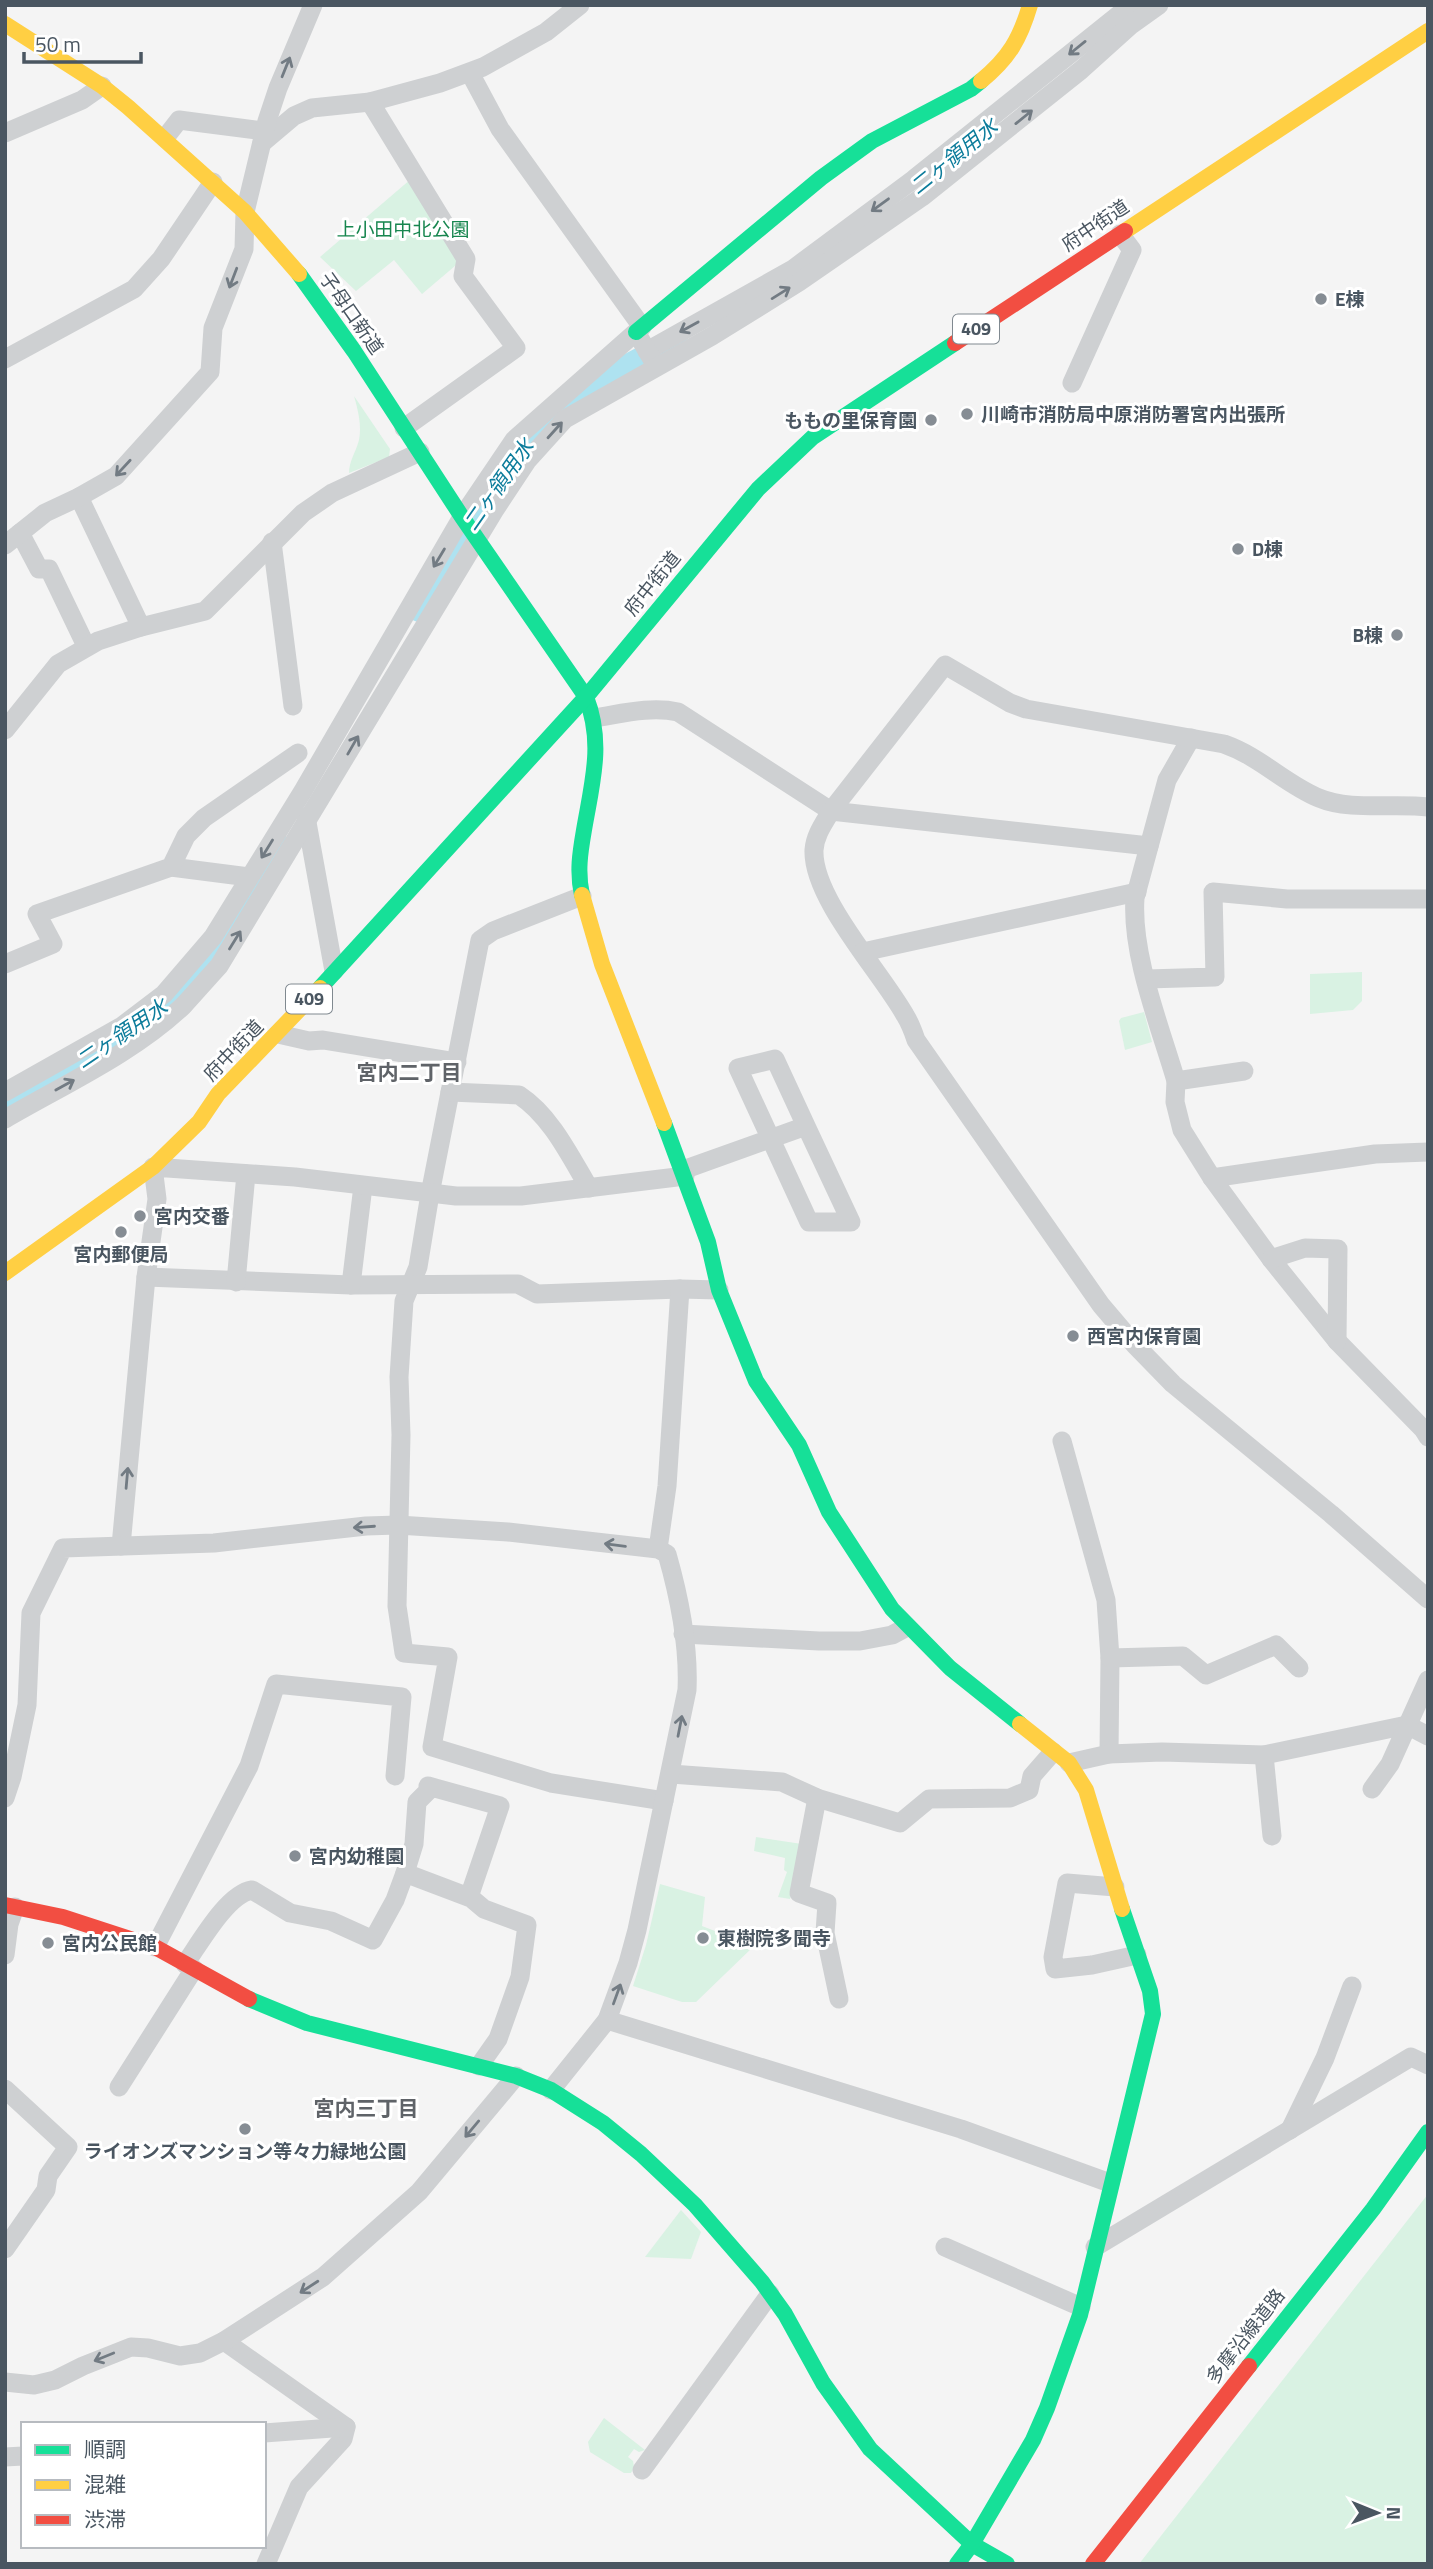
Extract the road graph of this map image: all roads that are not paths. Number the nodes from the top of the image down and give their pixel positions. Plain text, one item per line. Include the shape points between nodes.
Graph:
1 (313, 5) edge
2 (580, 5) edge
3 (1030, 5) edge
4 (1131, 5) edge
5 (1159, 5) edge
6 (5, 24) edge
7 (1428, 31) edge
8 (470, 73) junction
9 (102, 86) junction
10 (370, 102) junction
11 (5, 133) edge
12 (263, 137) junction
13 (165, 138) junction
14 (214, 182) junction
15 (245, 212) junction
16 (1120, 233) junction
17 (639, 329) junction
18 (5, 359) edge
19 (652, 359) junction
20 (1072, 383) dead end
21 (404, 428) junction
22 (420, 452) junction
23 (79, 497) junction
24 (469, 528) junction
25 (13, 539) edge
26 (272, 542) junction
27 (141, 627) junction
28 (86, 646) junction
29 (586, 697) junction
30 (293, 706) dead end
31 (594, 719) junction
32 (5, 730) edge
33 (1191, 738) junction
34 (298, 753) dead end
35 (303, 791) junction
36 (1428, 807) edge
37 (831, 811) junction
38 (307, 820) junction
39 (1149, 846) junction
40 (171, 867) junction
41 (249, 877) junction
42 (1137, 892) junction
43 (582, 896) junction
44 (1428, 899) edge
45 (863, 952) junction
46 (5, 964) edge
47 (334, 971) junction
48 (1147, 979) junction
49 (187, 984) junction
50 (278, 1034) junction
51 (457, 1062) junction
52 (1244, 1071) dead end
53 (1176, 1081) junction
54 (450, 1092) junction
55 (10, 1103) edge
56 (806, 1126) junction
57 (771, 1139) junction
58 (1428, 1152) edge
59 (153, 1167) junction
60 (684, 1173) junction
61 (246, 1174) junction
62 (1212, 1178) junction
63 (363, 1186) junction
64 (589, 1188) junction
65 (430, 1194) junction
66 (1271, 1259) junction
67 (5, 1273) edge
68 (146, 1277) junction
69 (236, 1282) junction
70 (351, 1285) junction
71 (412, 1285) junction
72 (680, 1289) junction
73 (719, 1290) junction
74 (1338, 1341) junction
75 (1428, 1437) edge
76 (1062, 1441) dead end
77 (398, 1525) junction
78 (121, 1546) junction
79 (657, 1549) junction
80 (1428, 1599) edge
81 (907, 1627) junction
82 (683, 1634) junction
83 (1110, 1658) junction
84 (1299, 1668) dead end
85 (1428, 1680) edge
86 (1407, 1725) junction
87 (1428, 1735) edge
88 (1109, 1754) junction
89 (1264, 1755) junction
90 (1061, 1758) junction
91 (671, 1774) junction
92 (395, 1776) dead end
93 (1372, 1789) dead end
94 (5, 1798) edge
95 (817, 1798) junction
96 (664, 1801) junction
97 (1272, 1836) dead end
98 (405, 1873) junction
99 (1115, 1887) junction
100 (469, 1897) junction
101 (10, 1906) edge
102 (155, 1947) junction
103 (5, 1955) edge
104 (1137, 1955) junction
105 (190, 1966) junction
106 (1352, 1986) dead end
107 (839, 2000) dead end
108 (607, 2020) junction
109 (1428, 2065) edge
110 (480, 2066) junction
111 (516, 2076) junction
112 (119, 2087) dead end
113 (5, 2089) edge
114 (551, 2090) junction
115 (1290, 2130) junction
116 (1428, 2132) edge
117 (1110, 2183) junction
118 (945, 2246) dead end
119 (1096, 2248) junction
120 (5, 2249) edge
121 (771, 2294) junction
122 (1081, 2307) junction
123 (224, 2341) junction
124 (5, 2382) edge
125 (346, 2427) junction
126 (266, 2433) edge
127 (642, 2470) dead end
128 (270, 2537) edge
129 (972, 2544) junction
130 (266, 2564) edge
131 (957, 2564) edge
132 (1007, 2564) edge
133 (1093, 2564) edge

12 -> 1 street
2 - 8 street via 546,32
3 - 17 main road via 1022,32 993,71 971,89 872,141 821,178
4 -> 19 street via 914,179 793,269
19 -> 5 street via 712,336 922,197
6 - 9 main road, 子母口新道
7 - 16 main road, 府中街道 / 409
8 - 10 street
8 - 17 street via 500,129
9 - 11 street via 82,100
9 - 13 main road, 子母口新道
10 - 12 street via 312,108
10 - 21 street via 466,259 463,276 516,348
12 - 13 street via 179,120
12 - 15 street
13 - 14 main road, 子母口新道
14 - 15 main road, 子母口新道
14 - 18 street via 161,259 134,289
15 - 21 main road, 子母口新道 via 297,272
15 -> 23 street via 244,249 213,328 210,372 116,476
16 - 20 street via 1132,250
16 - 29 main road, 府中街道 / 409 via 813,438 728,523
17 - 19 street
17 - 24 street via 514,440
24 -> 19 street via 565,419
21 - 22 main road, 子母口新道
22 - 24 main road, 子母口新道
22 - 26 street via 332,493
23 - 25 street via 45,513
23 - 27 street
24 - 29 main road, 子母口新道
24 -> 35 street
38 -> 24 street
25 - 28 street via 39,569 49,569
26 - 27 street via 205,611
26 - 30 street
27 - 28 street
28 - 32 street via 58,663
29 - 31 main road, 子母口新道
29 - 47 main road, 府中街道 / 409
31 - 37 street via 650,710 678,712
31 - 43 main road, 子母口新道 via 596,761 579,860
33 - 36 street via 1244,751 1321,799
33 - 37 street via 1026,709 946,665
33 - 39 street via 1167,780
34 - 40 street via 204,818 186,836
35 - 38 street
35 -> 41 street
37 - 39 street
37 - 45 street via 814,851 817,872 826,896
38 - 47 street
49 -> 38 street via 219,966
39 - 42 street
40 - 41 street
40 - 46 street via 37,914 53,944
41 - 49 street
42 - 45 street
42 - 48 street via 1134,915
43 - 51 street via 481,940
43 - 60 main road, 子母口新道 via 602,964
44 - 48 street via 1287,899 1213,892 1215,977
45 - 80 street via 906,1015 916,1040 1101,1305 1135,1345 1172,1384
47 - 50 main road, 府中街道 / 409
48 - 53 street
49 - 55 street via 181,1007 142,1038 89,1072
50 - 51 street
50 - 59 main road, 府中街道 / 409
51 - 54 street
52 - 53 street
53 - 62 street via 1175,1102 1182,1130
54 - 64 street via 519,1095 527,1100 554,1130
54 - 65 street
56 - 57 street
56 - 57 street via 775,1059 738,1068
56 - 57 street via 851,1222 809,1222
57 - 60 street
58 - 62 street via 1375,1154
59 - 61 street
59 - 67 main road, 府中街道 / 409
59 - 68 street via 157,1199
60 - 64 street
60 - 73 main road, 子母口新道
61 - 63 street
61 - 69 street
62 - 66 street
63 - 65 street
63 - 70 street
64 - 65 street via 521,1196
65 - 71 street
66 - 74 street
66 - 74 street via 1305,1248 1338,1249
68 - 69 street
78 -> 68 street
69 - 70 street
70 - 71 street
71 - 72 street via 518,1284 537,1294
71 - 77 street via 404,1301 399,1377
72 - 73 street
72 - 79 street via 667,1486
73 - 81 main road, 子母口新道 via 756,1381 799,1445 829,1512
74 - 75 street
76 - 83 street via 1104,1590
77 -> 78 street via 214,1544
79 -> 77 street
77 - 96 street via 397,1606 404,1653 448,1657 432,1747 551,1783
78 - 94 street via 63,1548 30,1613 27,1705
79 - 82 street via 667,1554
81 - 82 street via 860,1641
81 - 90 main road, 子母口新道
91 -> 82 street via 687,1690
83 - 84 street via 1183,1656 1206,1675 1276,1645
83 - 88 street
85 - 86 street
86 - 87 street
86 - 89 street
86 - 93 street via 1390,1764
88 - 89 street
88 - 90 street
89 - 97 street
90 - 95 street via 1032,1776 1029,1790 1010,1798 929,1799 900,1823
90 - 99 main road via 1086,1790
91 - 95 street via 782,1782
91 - 96 street
92 - 102 street via 402,1697 276,1684 249,1766
95 - 107 street via 799,1893 827,1903 825,1933
108 -> 96 street via 638,1930
98 - 100 street
98 - 100 street via 414,1844 417,1802 428,1786 500,1807
98 - 105 street via 373,1940 331,1921 290,1913 252,1890 242,1892 219,1917
99 - 104 main road
99 - 104 street via 1067,1883 1053,1956 1055,1969
100 - 110 street via 484,1909 527,1925 520,1977 498,2039
101 - 102 main road via 63,1917
101 - 103 street
102 - 105 main road
104 - 117 main road via 1153,2014
105 - 110 main road via 259,2004 307,2023
105 - 112 street
106 - 115 street via 1325,2058
108 - 114 street
108 - 117 street via 961,2129
109 - 115 street via 1411,2057
110 - 111 main road
111 - 114 main road
111 -> 123 street via 419,2192 323,2277
113 - 120 street via 68,2147 48,2176 46,2190
114 - 121 main road via 641,2154 695,2205
115 - 119 street
116 - 133 main road, 多摩沿線道路 via 1373,2209
117 - 119 main road
118 - 122 street
119 - 122 main road
121 - 127 street
121 - 129 main road via 823,2383 870,2449
122 - 129 main road via 1037,2431
123 -> 124 street via 200,2353 180,2356 131,2347 55,2380 34,2385
123 - 125 street
125 - 126 street
125 - 128 street via 343,2439 299,2487
128 - 130 street
129 - 131 main road
129 - 132 main road

